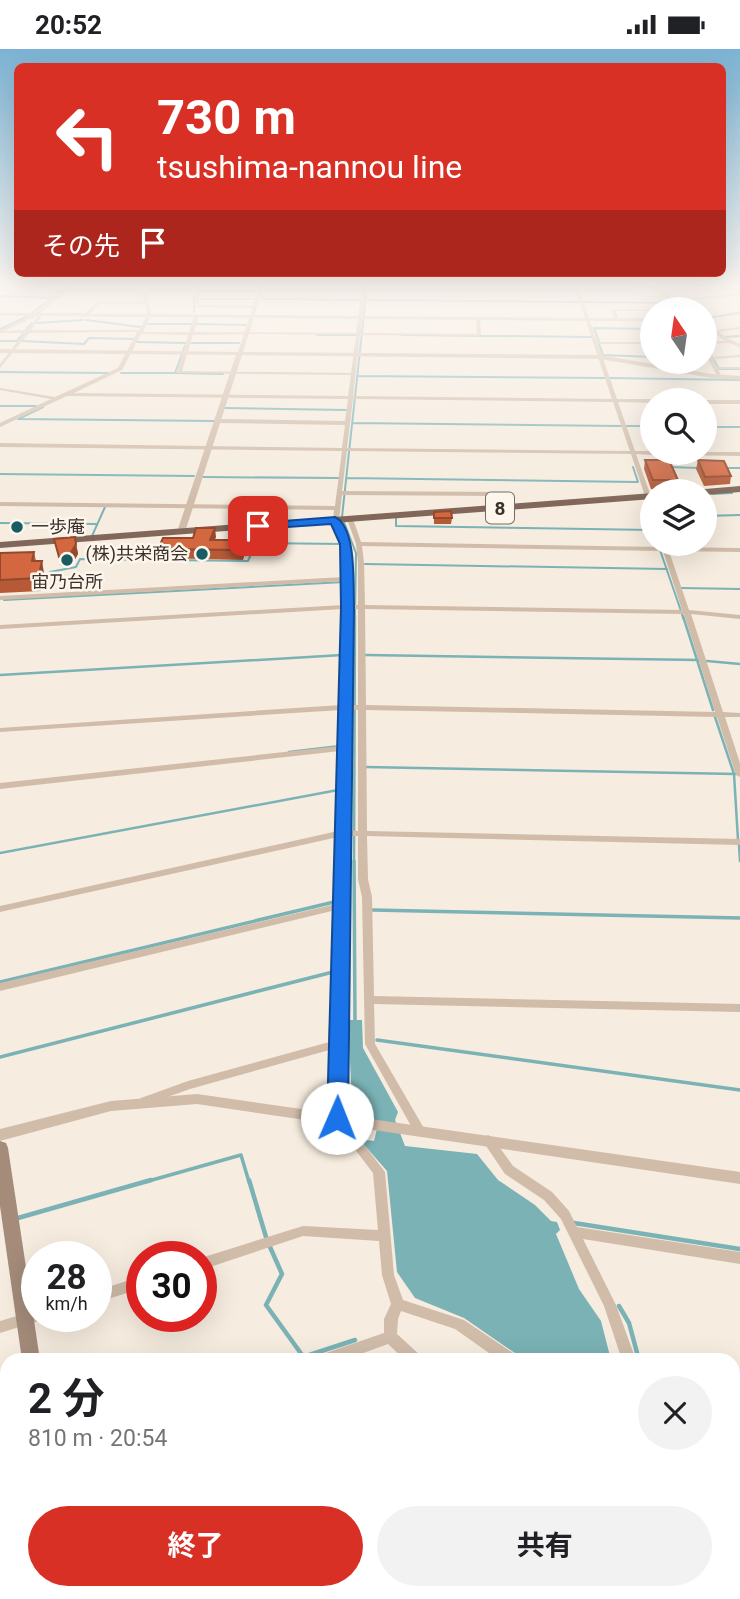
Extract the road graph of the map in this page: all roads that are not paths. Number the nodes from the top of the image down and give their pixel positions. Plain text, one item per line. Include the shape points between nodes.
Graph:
1 (126, 358) edge
2 (182, 358) edge
3 (238, 358) edge
4 (357, 358) edge
5 (600, 358) edge
6 (608, 358) edge
7 (718, 368) edge
8 (740, 368) edge
9 (233, 373) junction
10 (718, 373) edge
11 (354, 374) junction
12 (720, 377) junction
13 (740, 378) edge
14 (0, 389) edge
15 (67, 394) junction
16 (225, 397) junction
17 (354, 398) junction
18 (57, 399) junction
19 (615, 401) junction
20 (640, 401) edge
21 (717, 402) edge
22 (740, 402) edge
23 (0, 419) edge
24 (14, 419) junction
25 (217, 421) junction
26 (348, 423) junction
27 (0, 425) edge
28 (0, 445) edge
29 (209, 448) junction
30 (348, 449) junction
31 (632, 453) junction
32 (640, 453) edge
33 (717, 454) edge
34 (740, 454) edge
35 (643, 479) edge
36 (740, 489) edge
37 (717, 491) edge
38 (343, 493) junction
39 (640, 497) edge
40 (0, 504) edge
41 (189, 506) junction
42 (508, 507) junction
43 (342, 517) junction
44 (181, 532) junction
45 (359, 544) junction
46 (0, 545) edge
47 (640, 546) edge
48 (717, 549) edge
49 (740, 550) edge
50 (667, 556) edge
51 (347, 579) junction
52 (0, 598) edge
53 (348, 607) junction
54 (360, 607) junction
55 (687, 612) junction
56 (740, 617) edge
57 (0, 627) edge
58 (346, 707) junction
59 (360, 707) junction
60 (721, 713) junction
61 (740, 715) edge
62 (0, 730) edge
63 (344, 747) junction
64 (740, 775) edge
65 (0, 786) edge
66 (344, 833) junction
67 (361, 834) junction
68 (740, 842) edge
69 (341, 906) junction
70 (0, 909) edge
71 (0, 987) edge
72 (369, 1000) junction
73 (740, 1008) edge
74 (339, 1043) junction
75 (145, 1101) junction
76 (337, 1118) junction
77 (419, 1130) junction
78 (0, 1135) edge
79 (488, 1140) junction
80 (0, 1148) edge
81 (740, 1178) edge
82 (573, 1232) junction
83 (383, 1235) junction
84 (740, 1258) edge
85 (217, 1259) edge
86 (21, 1263) edge
87 (398, 1304) junction
88 (21, 1321) edge
89 (0, 1327) edge
90 (31, 1332) edge
91 (390, 1337) junction
92 (31, 1353) edge
93 (345, 1353) edge
94 (407, 1353) edge
95 (501, 1353) edge
96 (627, 1353) edge

1 - 15 street via 120,369
2 - 9 street via 179,372
3 - 9 street
4 - 11 street
5 - 19 street
6 - 12 street
7 - 8 street
9 - 11 street
9 - 16 street
10 - 12 street
11 - 17 street
12 - 13 street
14 - 18 street
15 - 16 street
15 - 18 street
16 - 17 street
16 - 25 street
17 - 19 street
17 - 26 street
18 - 24 street
19 - 20 street
19 - 31 street
21 - 22 street
23 - 24 street
24 - 27 street
25 - 26 street
25 - 29 street
26 - 30 street
28 - 29 street
29 - 30 street
29 - 41 street
30 - 31 street
30 - 38 street
31 - 32 street
31 - 35 street
33 - 34 street
36 - 37 main road
38 - 42 street via 507,494
38 - 43 street
39 - 42 main road, 8
40 - 41 street
41 - 43 street
41 - 44 street
42 - 43 main road, 8
43 - 44 main road, 8
43 - 45 street
43 - 51 street
44 - 46 main road, 8
45 - 47 street
45 - 54 street
48 - 49 street
50 - 55 street
51 - 52 street
51 - 53 street
53 - 54 street
53 - 57 street
53 - 58 street
54 - 55 street
54 - 59 street
55 - 56 street
55 - 60 street
58 - 59 street
58 - 62 street
58 - 63 street
59 - 60 street
59 - 67 street
60 - 61 street
60 - 64 street
63 - 65 street
63 - 66 street
66 - 67 street
66 - 69 street
66 - 70 street
67 - 68 street
67 - 72 street via 368,897
69 - 71 street
69 - 74 street
72 - 73 street
72 - 77 street via 370,1044
74 - 75 street
74 - 76 street
75 - 76 street via 197,1098
75 - 78 street via 111,1105
76 - 77 street
76 - 83 street via 379,1172
77 - 79 street
79 - 81 street
79 - 82 street via 509,1170 548,1196
80 - 86 main road
82 - 84 street
82 - 96 street via 610,1305
83 - 85 street via 303,1231
83 - 87 street via 388,1275
87 - 91 street
87 - 95 street via 459,1324
88 - 89 street
90 - 92 main road
91 - 93 street
91 - 94 street

